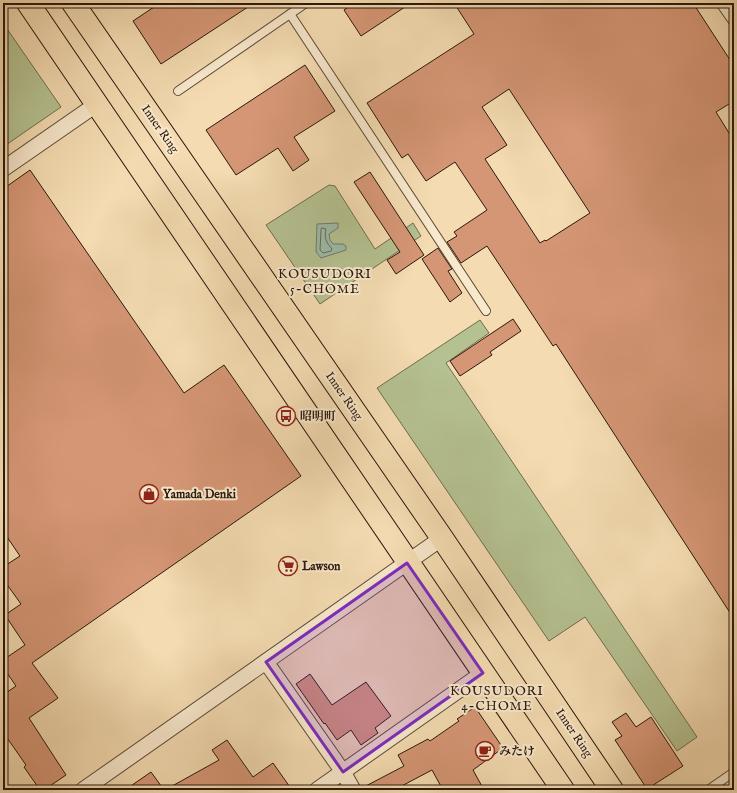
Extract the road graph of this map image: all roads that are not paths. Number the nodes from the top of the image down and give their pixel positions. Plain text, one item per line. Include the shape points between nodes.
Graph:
1 (28, 3) edge
2 (73, 3) edge
3 (306, 3) edge
4 (720, 3) edge
5 (290, 14) junction
6 (734, 23) edge
7 (178, 91) dead end
8 (97, 104) junction
9 (3, 169) edge
10 (486, 311) dead end
11 (442, 538) junction
12 (407, 562) junction
13 (266, 662) junction
14 (483, 673) junction
15 (343, 772) junction
16 (734, 772) edge
17 (83, 790) edge
18 (317, 790) edge
19 (353, 790) edge
20 (563, 790) edge
21 (612, 790) edge
22 (708, 790) edge

1 - 8 main road
2 - 11 main road, Inner Ring
3 - 5 lane
4 - 6 lane
5 - 7 lane
5 - 10 lane
8 - 9 street
8 - 12 main road
11 - 12 street
11 - 21 main road, Inner Ring
12 - 13 street
12 - 14 main road
13 - 15 street
13 - 17 street
14 - 15 street
14 - 20 main road
15 - 18 street
15 - 19 street
16 - 22 lane

